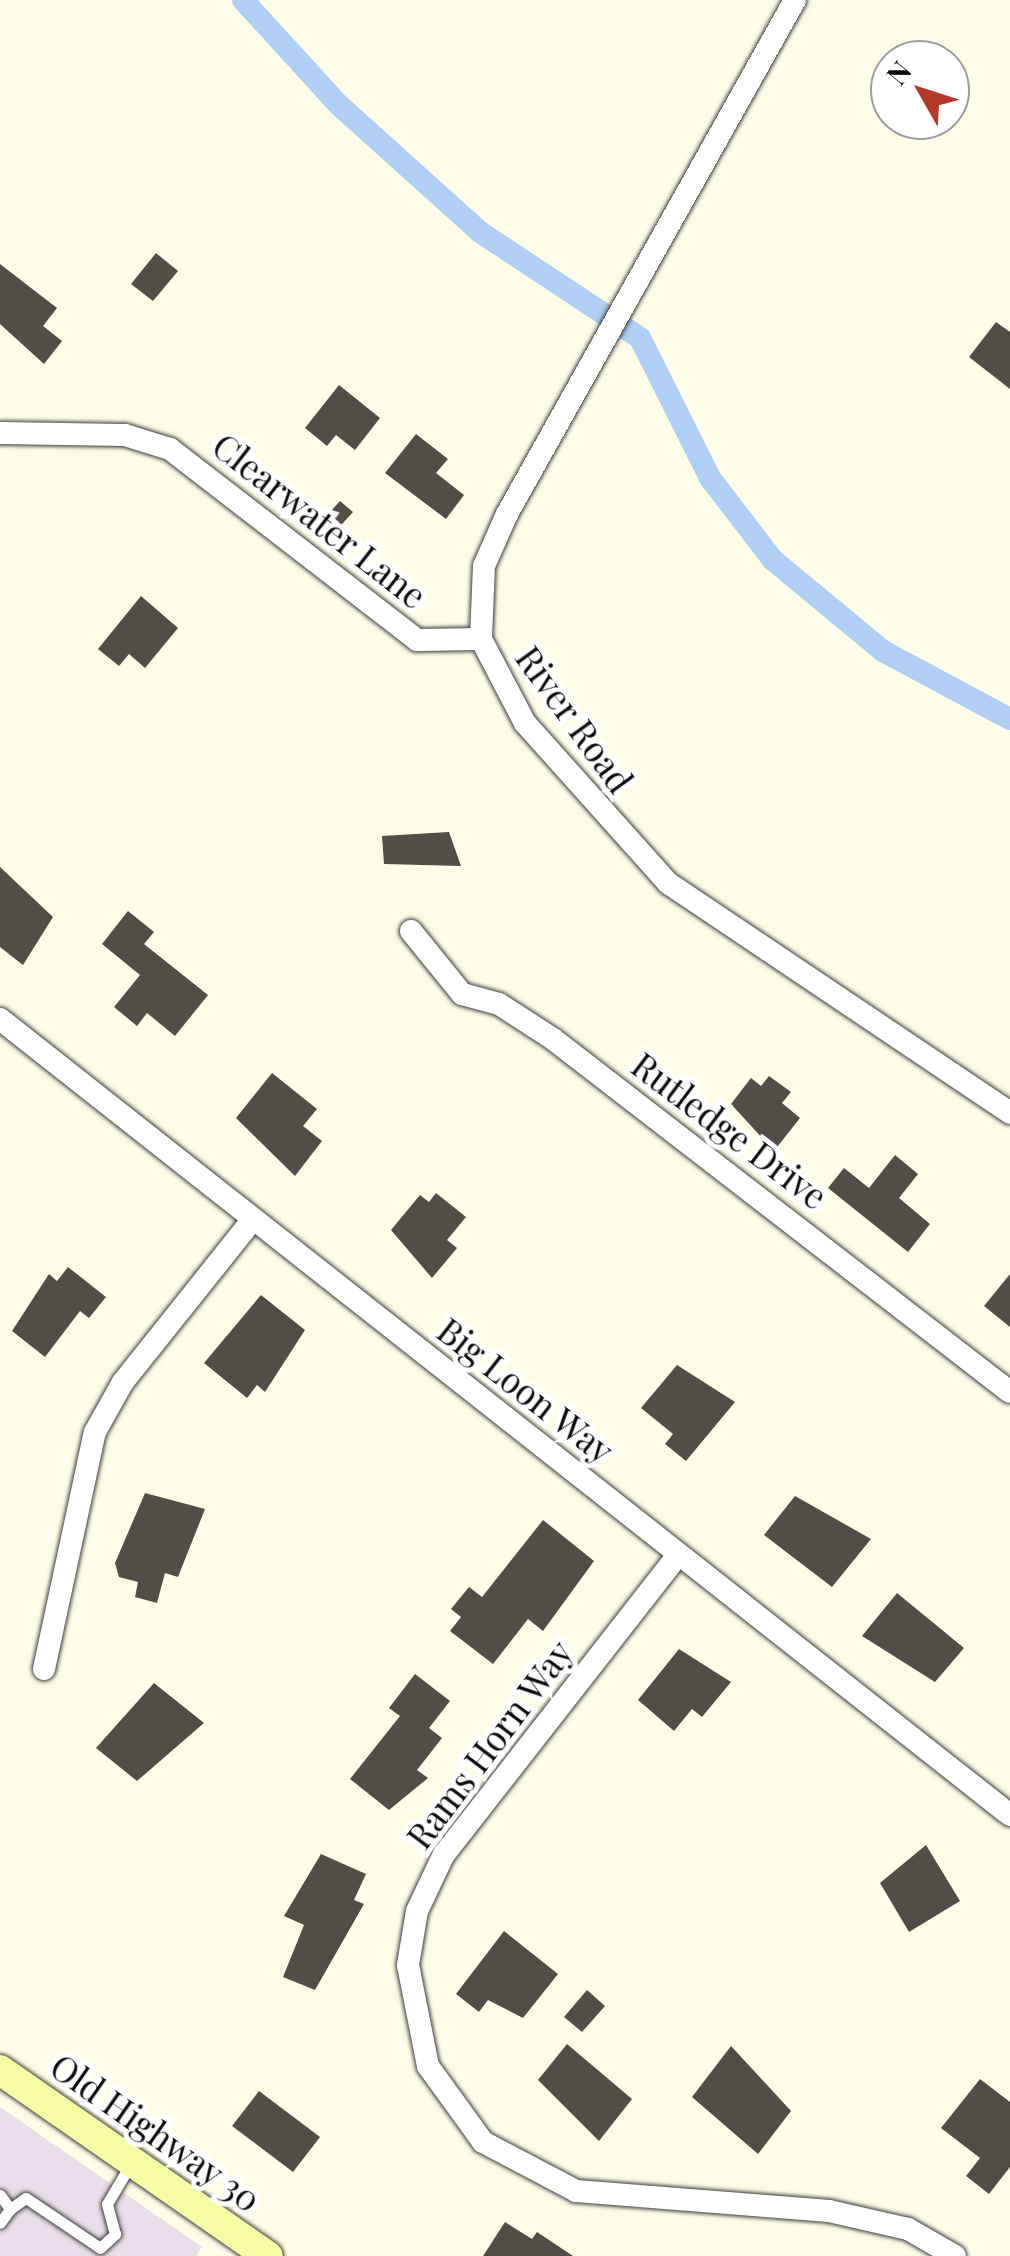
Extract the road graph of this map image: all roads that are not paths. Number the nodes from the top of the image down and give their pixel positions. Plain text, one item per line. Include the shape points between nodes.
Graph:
1 (794, 0) edge
2 (0, 433) edge
3 (481, 639) junction
4 (411, 932) dead end
5 (0, 1019) edge
6 (1010, 1112) edge
7 (254, 1219) junction
8 (1010, 1392) edge
9 (678, 1555) junction
10 (44, 1668) dead end
11 (1010, 1815) edge
12 (2, 2077) edge
13 (132, 2162) junction
14 (0, 2195) edge
15 (10, 2209) junction
16 (0, 2223) edge
17 (268, 2256) edge
18 (955, 2256) edge

1 - 3 street, River Road via 484,566
2 - 3 street, Clearwater Lane via 125,435 170,449 416,640
3 - 6 street, River Road via 526,723 668,882
4 - 8 street, Rutledge Drive via 462,994 498,1004 553,1038
5 - 7 street, Big Loon Way
7 - 9 street, Big Loon Way
7 - 10 street via 123,1382 95,1432
9 - 11 street, Big Loon Way
9 - 18 street, Rams Horn Way via 430,1882 408,1965 428,2066 483,2142 576,2191 829,2210 908,2229
12 - 13 street, Old Highway 30
13 - 15 lane via 107,2204 116,2234 100,2248 26,2198
13 - 17 street, Old Highway 30
14 - 15 lane
15 - 16 lane

